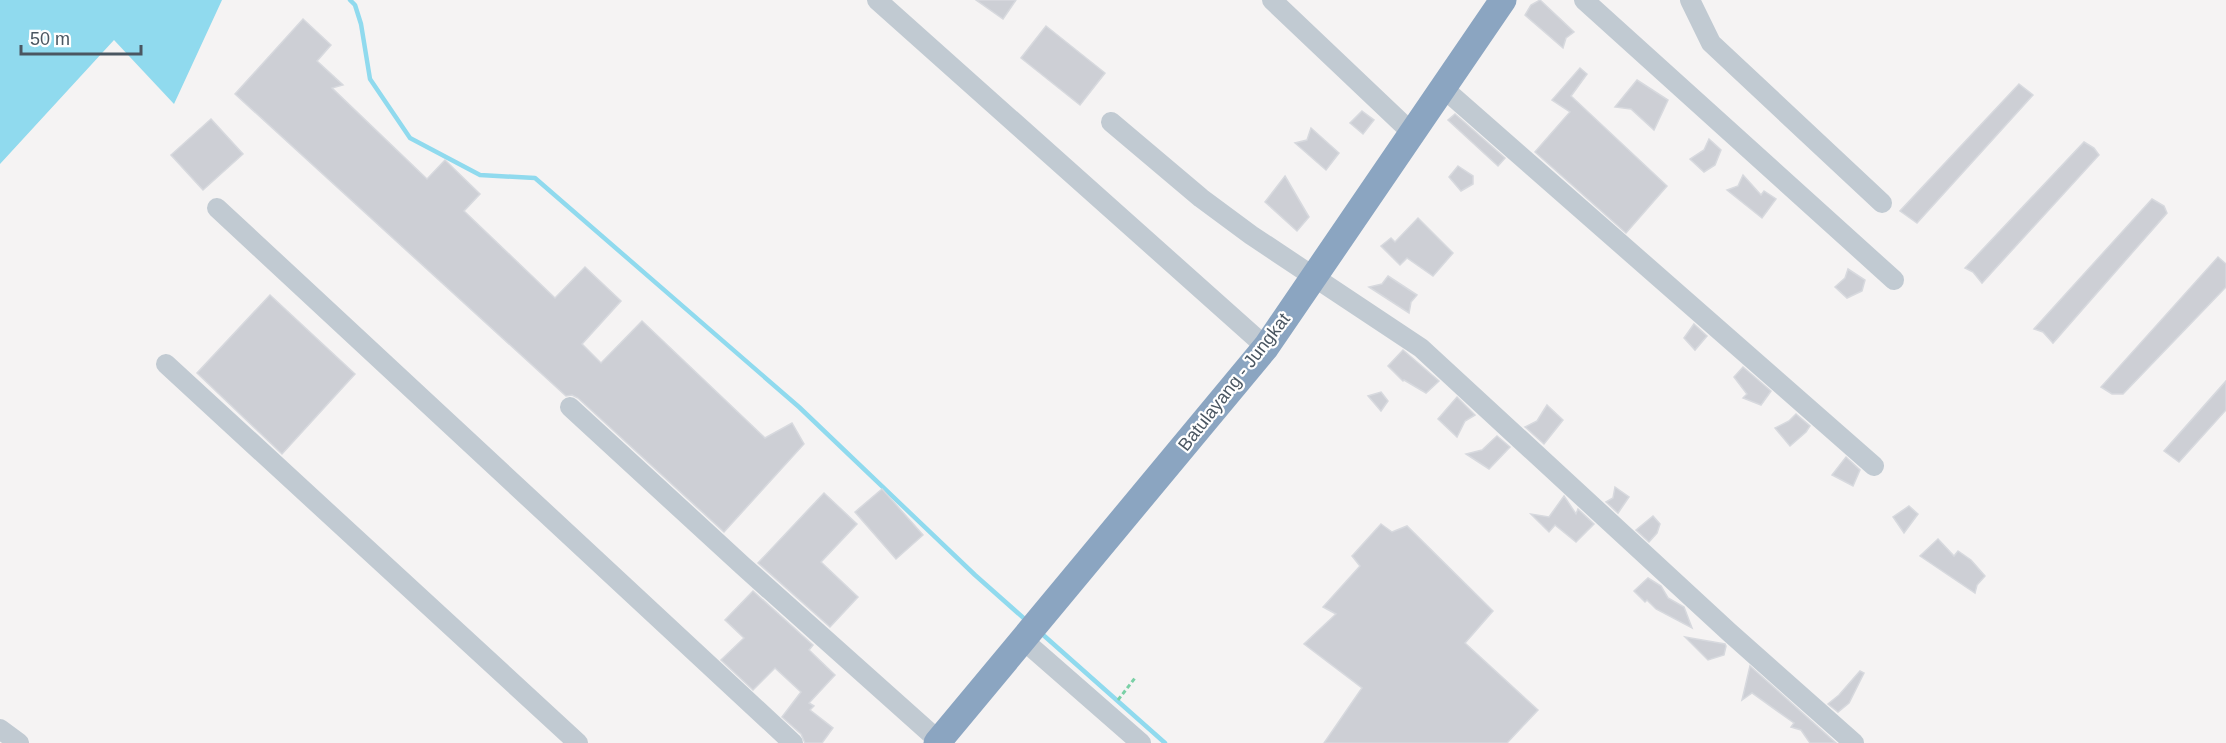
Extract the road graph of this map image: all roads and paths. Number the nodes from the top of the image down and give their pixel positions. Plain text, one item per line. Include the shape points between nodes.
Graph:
1 (877, 0) edge
2 (1272, 0) edge
3 (1503, 0) edge
4 (1584, 0) edge
5 (1690, 0) edge
6 (1442, 87) junction
7 (1111, 122) dead end
8 (1411, 132) junction
9 (1882, 203) dead end
10 (217, 208) dead end
11 (1314, 275) junction
12 (1894, 280) dead end
13 (1266, 346) junction
14 (166, 364) dead end
15 (570, 407) dead end
16 (1875, 466) dead end
17 (1030, 630) junction
18 (1135, 678) dead end
19 (1125, 692) dead end
20 (0, 729) edge
21 (938, 742) edge
22 (19, 743) edge
23 (578, 743) edge
24 (794, 743) edge
25 (1141, 743) edge
26 (1854, 743) edge

1 - 13 street
2 - 8 street
3 - 6 highway, Batulayang - Jungkat
4 - 12 street
5 - 9 street via 1711,44
6 - 8 highway, Batulayang - Jungkat
6 - 16 street
7 - 11 street via 1201,198
8 - 11 highway, Batulayang - Jungkat
10 - 24 street
11 - 13 highway, Batulayang - Jungkat
11 - 26 street via 1420,348
13 - 17 highway, Batulayang - Jungkat
14 - 23 street
15 - 21 street
17 - 21 highway, Batulayang - Jungkat
17 - 25 street
18 - 19 path
20 - 22 street

